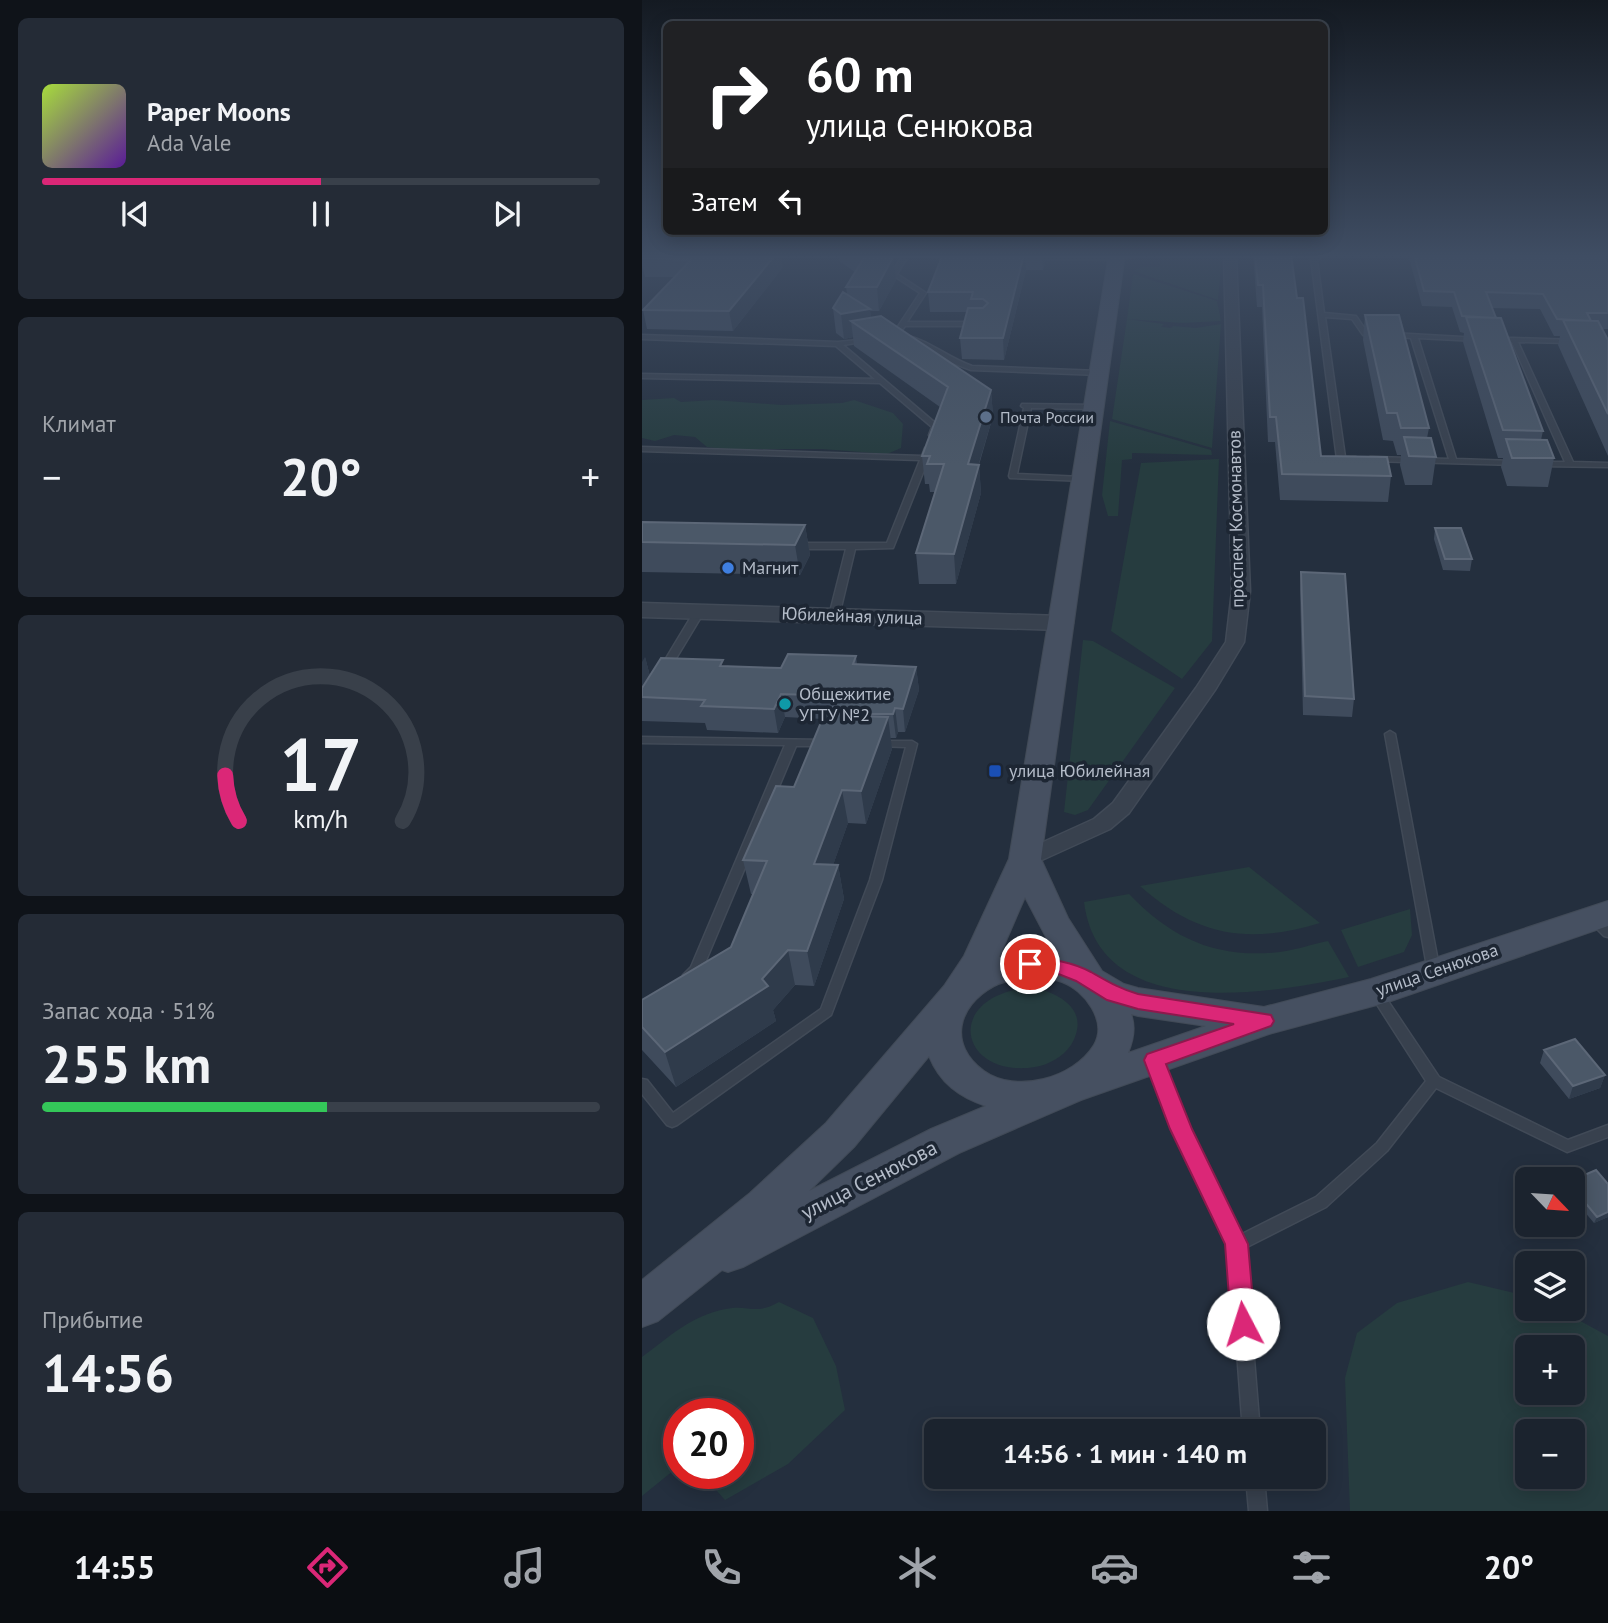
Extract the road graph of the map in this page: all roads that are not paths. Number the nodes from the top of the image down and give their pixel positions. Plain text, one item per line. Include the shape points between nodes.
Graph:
1 (903, 324) edge
2 (1106, 325) edge
3 (1232, 325) edge
4 (1323, 325) edge
5 (1359, 325) edge
6 (895, 336) junction
7 (1414, 336) junction
8 (642, 337) edge
9 (884, 338) edge
10 (872, 339) edge
11 (1514, 340) junction
12 (1580, 341) edge
13 (838, 344) junction
14 (1099, 373) junction
15 (642, 376) edge
16 (878, 381) junction
17 (1093, 407) junction
18 (642, 449) edge
19 (924, 458) junction
20 (1453, 461) junction
21 (1518, 463) edge
22 (1531, 463) edge
23 (1570, 464) junction
24 (1608, 465) edge
25 (1082, 480) junction
26 (782, 546) edge
27 (851, 547) junction
28 (642, 610) edge
29 (699, 612) junction
30 (834, 616) junction
31 (1061, 622) junction
32 (656, 685) edge
33 (1390, 734) dead end
34 (642, 740) edge
35 (792, 742) junction
36 (845, 743) edge
37 (872, 744) edge
38 (1025, 859) junction
39 (1603, 921) edge
40 (1434, 972) junction
41 (1090, 982) junction
42 (674, 984) edge
43 (1375, 992) junction
44 (957, 996) junction
45 (1264, 1021) junction
46 (1154, 1060) junction
47 (1434, 1081) junction
48 (642, 1084) edge
49 (1067, 1090) junction
50 (1608, 1131) edge
51 (1237, 1244) junction
52 (659, 1294) edge
53 (1251, 1419) edge
54 (1256, 1489) edge
55 (1258, 1511) edge

1 - 6 lane
2 - 14 main road
3 - 38 street, проспект Космонавтов via 1241,591 1235,642 1121,808 1102,824
4 - 20 lane via 1341,459
5 - 7 lane via 1365,334
6 - 9 lane
6 - 14 lane via 919,338 971,368
7 - 11 lane
7 - 20 lane
8 - 13 lane
10 - 13 lane
11 - 12 lane
11 - 23 lane
13 - 16 lane
14 - 17 main road
15 - 16 lane
16 - 19 lane via 936,427
17 - 25 main road
17 - 25 lane via 1026,406 1013,476
18 - 19 lane
19 - 27 lane via 890,546
20 - 21 lane
22 - 23 lane
23 - 24 lane
25 - 31 main road
26 - 27 lane
27 - 30 lane
28 - 29 street, Юбилейная улица
29 - 30 street, Юбилейная улица
29 - 32 lane
30 - 31 street, Юбилейная улица
31 - 38 main road
33 - 40 lane
34 - 35 lane
35 - 36 lane
35 - 42 lane via 696,970
37 - 48 lane via 912,744 876,880 826,1012 672,1121
38 - 41 main road via 1052,920
38 - 44 main road via 980,961
39 - 40 main road, улица Сенюкова
40 - 43 main road, улица Сенюкова
41 - 44 main road, улица Сенюкова via 1058,967 1030,964 1002,968 977,979
41 - 45 main road, улица Сенюкова via 1138,1002
41 - 49 main road, улица Сенюкова via 1113,1012 1115,1034 1107,1057 1091,1075
43 - 45 main road, улица Сенюкова
43 - 47 lane
44 - 49 main road, улица Сенюкова via 945,1015 941,1037 946,1058 961,1076 983,1090 1010,1097 1039,1097
44 - 52 main road, улица Сенюкова via 840,1135
45 - 46 main road, улица Сенюкова
46 - 49 main road, улица Сенюкова
46 - 51 lane via 1181,1129
47 - 50 lane via 1567,1146
47 - 51 lane via 1382,1147 1321,1202
49 - 52 main road, улица Сенюкова via 945,1141
51 - 53 lane
54 - 55 lane

